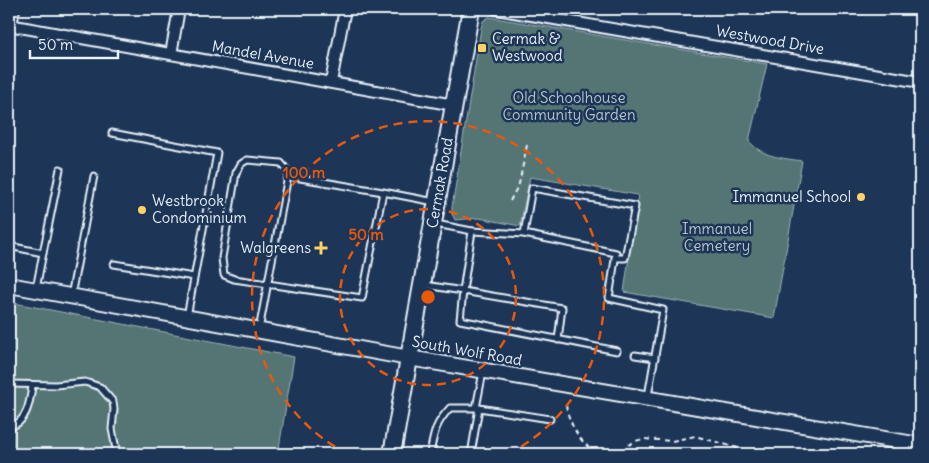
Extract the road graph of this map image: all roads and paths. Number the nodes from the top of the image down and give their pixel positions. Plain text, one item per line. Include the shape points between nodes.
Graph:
1 (14, 9) edge
2 (179, 9) edge
3 (345, 9) edge
4 (471, 9) edge
5 (496, 9) edge
6 (10, 25) edge
7 (170, 54) junction
8 (331, 82) junction
9 (920, 82) edge
10 (454, 105) junction
11 (112, 133) dead end
12 (527, 145) dead end
13 (60, 169) dead end
14 (94, 176) dead end
15 (288, 176) junction
16 (384, 192) junction
17 (510, 201) dead end
18 (437, 202) junction
19 (433, 224) junction
20 (472, 230) junction
21 (524, 234) junction
22 (9, 246) edge
23 (43, 253) junction
24 (615, 258) junction
25 (114, 264) dead end
26 (194, 277) junction
27 (268, 284) junction
28 (422, 284) junction
29 (9, 285) edge
30 (35, 290) junction
31 (463, 291) junction
32 (71, 296) junction
33 (187, 317) junction
34 (259, 330) junction
35 (558, 340) junction
36 (618, 351) dead end
37 (635, 355) dead end
38 (409, 358) junction
39 (655, 358) junction
40 (483, 370) junction
41 (9, 384) edge
42 (32, 386) junction
43 (648, 399) junction
44 (566, 405) dead end
45 (477, 408) junction
46 (550, 419) dead end
47 (9, 427) edge
48 (899, 448) edge
49 (919, 448) edge
50 (116, 454) edge
51 (392, 454) edge
52 (430, 454) edge
53 (471, 454) edge
54 (603, 454) edge
55 (759, 454) edge

1 - 6 street
2 - 7 street
3 - 8 street
4 - 10 main road, Cermak Road
5 - 9 street, Westwood Drive
6 - 7 street, Mandel Avenue
7 - 8 street, Mandel Avenue
8 - 10 street, Mandel Avenue
10 - 18 main road, Cermak Road
11 - 26 lane via 216,153
12 - 17 path via 519,184
13 - 23 lane
14 - 32 lane
15 - 16 lane
15 - 27 lane
15 - 27 lane via 281,162 266,160 247,160 236,173 222,258 224,275
16 - 18 lane
16 - 27 lane via 362,298
18 - 19 main road, Cermak Road
19 - 20 lane
19 - 28 main road, Cermak Road
20 - 21 lane
20 - 31 lane
21 - 24 lane via 616,252
21 - 24 lane via 532,188 634,206 625,258
22 - 23 lane
23 - 30 lane
24 - 39 lane via 609,298 663,310
25 - 26 lane
26 - 33 lane
27 - 34 lane
28 - 31 lane
28 - 38 main road, Cermak Road
29 - 30 main road, South Wolf Road
30 - 32 main road, South Wolf Road
31 - 35 lane via 460,320
31 - 35 lane via 562,308
32 - 33 main road, South Wolf Road
33 - 34 main road, South Wolf Road
34 - 38 main road, South Wolf Road
35 - 36 lane
37 - 39 lane
38 - 40 main road, South Wolf Road
38 - 51 main road, Cermak Road
39 - 43 lane
40 - 43 main road, South Wolf Road
40 - 45 lane
41 - 42 lane
42 - 47 lane via 22,419
42 - 50 lane via 85,382 100,387 114,409 112,429
43 - 48 main road, South Wolf Road
44 - 54 path via 579,437 590,450
45 - 46 lane
45 - 52 lane via 450,408 434,430
45 - 53 lane
48 - 49 main road, South Wolf Road
54 - 55 path via 617,453 644,439 672,441 695,436

